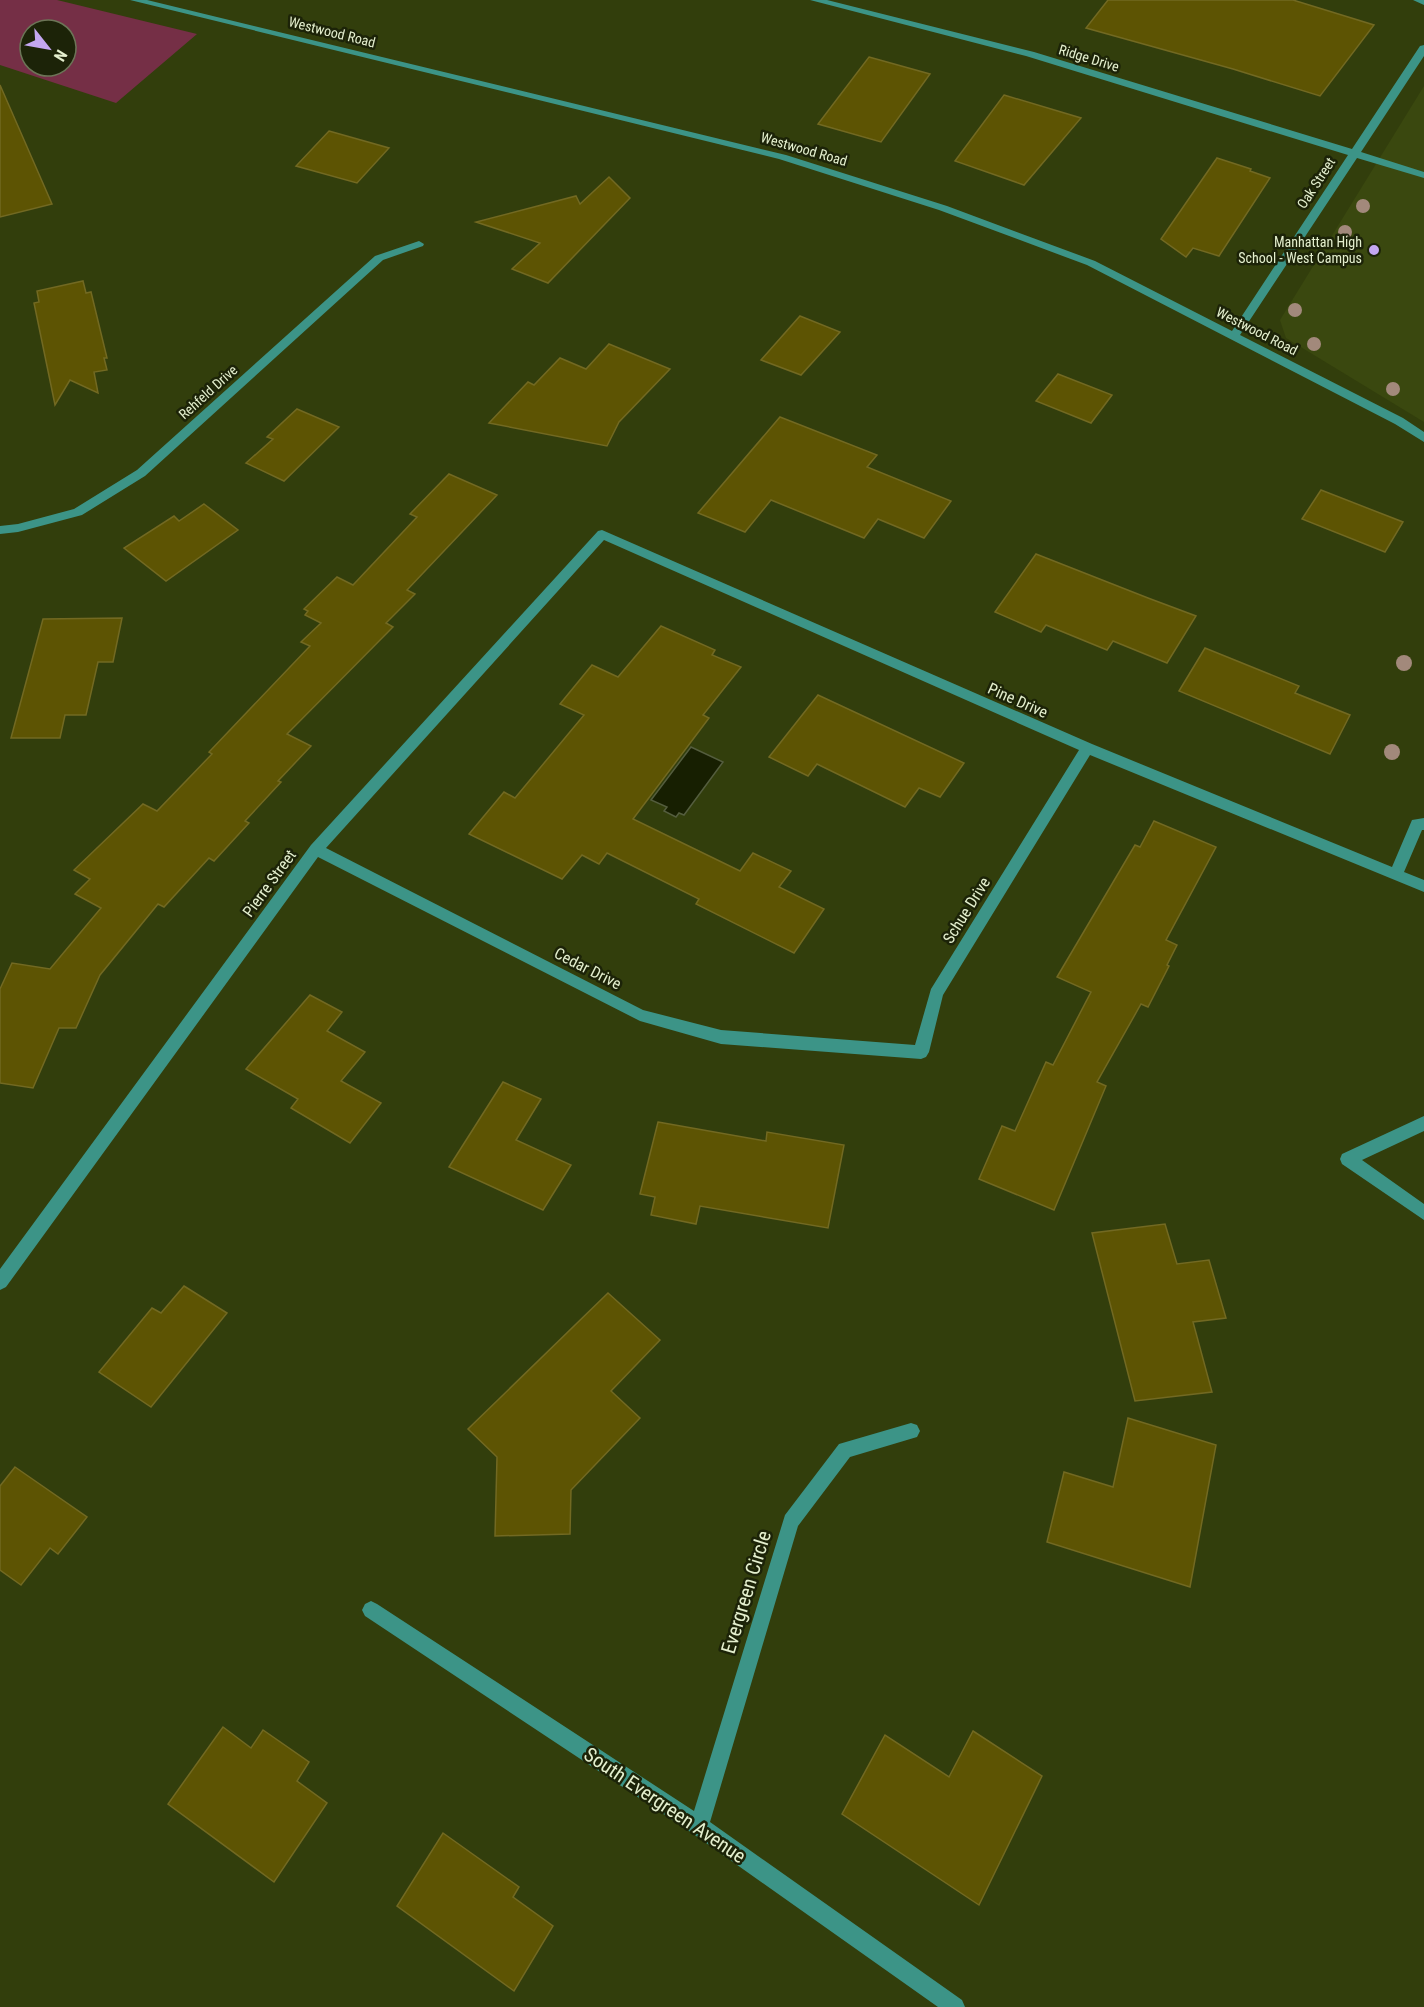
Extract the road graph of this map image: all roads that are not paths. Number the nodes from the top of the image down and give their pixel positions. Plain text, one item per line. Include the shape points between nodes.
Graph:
1 (135, 0) edge
2 (815, 0) edge
3 (1418, 0) edge
4 (1424, 2) edge
5 (1424, 48) edge
6 (1353, 153) junction
7 (1424, 175) edge
8 (419, 244) dead end
9 (1234, 336) junction
10 (1424, 438) edge
11 (0, 530) edge
12 (602, 534) joint
13 (1087, 748) junction
14 (1424, 824) edge
15 (316, 849) junction
16 (1396, 875) junction
17 (1424, 886) edge
18 (866, 1046) joint
19 (1424, 1123) edge
20 (1424, 1213) edge
21 (0, 1282) edge
22 (911, 1431) dead end
23 (371, 1610) dead end
24 (699, 1826) junction
25 (955, 2007) edge

1 - 9 street, Westwood Road via 793,160 944,208 1091,263
2 - 6 street, Ridge Drive via 1030,54
3 - 4 street
5 - 6 street, Oak Street
6 - 7 street, Ridge Drive
6 - 9 street, Oak Street
8 - 11 street, Rehfeld Drive via 379,258 141,473 78,512
9 - 10 street, Westwood Road via 1399,421
12 - 13 street, Pine Drive
12 - 15 street, Pierre Street
13 - 16 street, Pine Drive
13 - 18 street, Schue Drive via 936,993 921,1052
14 - 16 street via 1417,824
15 - 18 street, Cedar Drive via 640,1015 721,1037
15 - 21 street, Pierre Street
16 - 17 street, Pine Drive
19 - 20 street via 1348,1159
22 - 24 street, Evergreen Circle via 845,1450 791,1521
23 - 24 street, South Evergreen Avenue
24 - 25 street, South Evergreen Avenue

